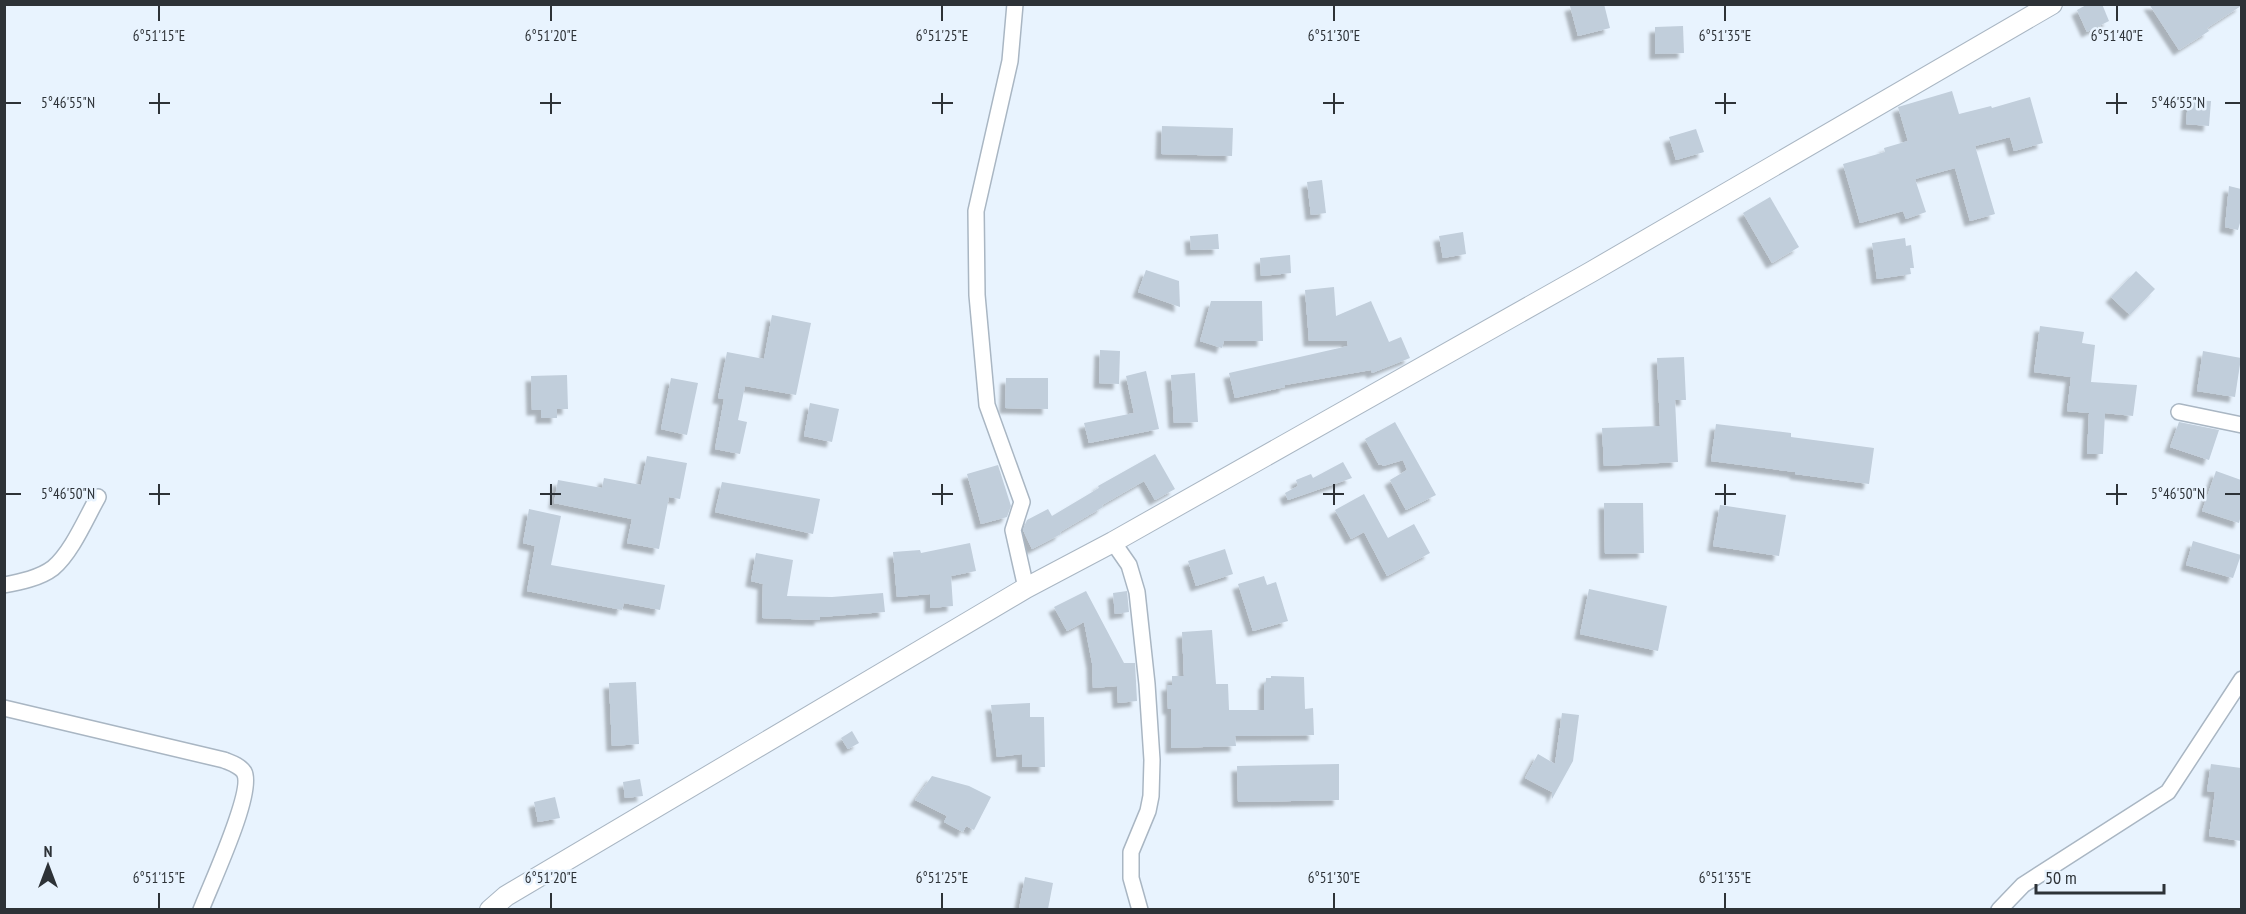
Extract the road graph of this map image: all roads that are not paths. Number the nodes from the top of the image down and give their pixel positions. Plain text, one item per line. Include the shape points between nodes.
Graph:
1 (1015, 4) edge
2 (2052, 4) edge
3 (2179, 412) dead end
4 (2241, 425) edge
5 (98, 497) dead end
6 (1113, 542) junction
7 (4, 585) edge
8 (1026, 588) junction
9 (2241, 679) edge
10 (4, 708) edge
11 (507, 903) edge
12 (201, 909) edge
13 (490, 909) edge
14 (1140, 909) edge
15 (1999, 909) edge

1 - 8 street via 1010,60 976,211 977,296 987,405 1022,502 1013,530
2 - 6 street via 1591,272
3 - 4 street
5 - 7 street via 72,543 52,568 24,582
6 - 8 street
6 - 14 street via 1129,565 1137,592 1148,684 1151,796 1131,852 1131,878
8 - 11 street
9 - 15 street via 2168,792 2024,885
10 - 12 street via 238,766 247,783 243,803
11 - 13 street

